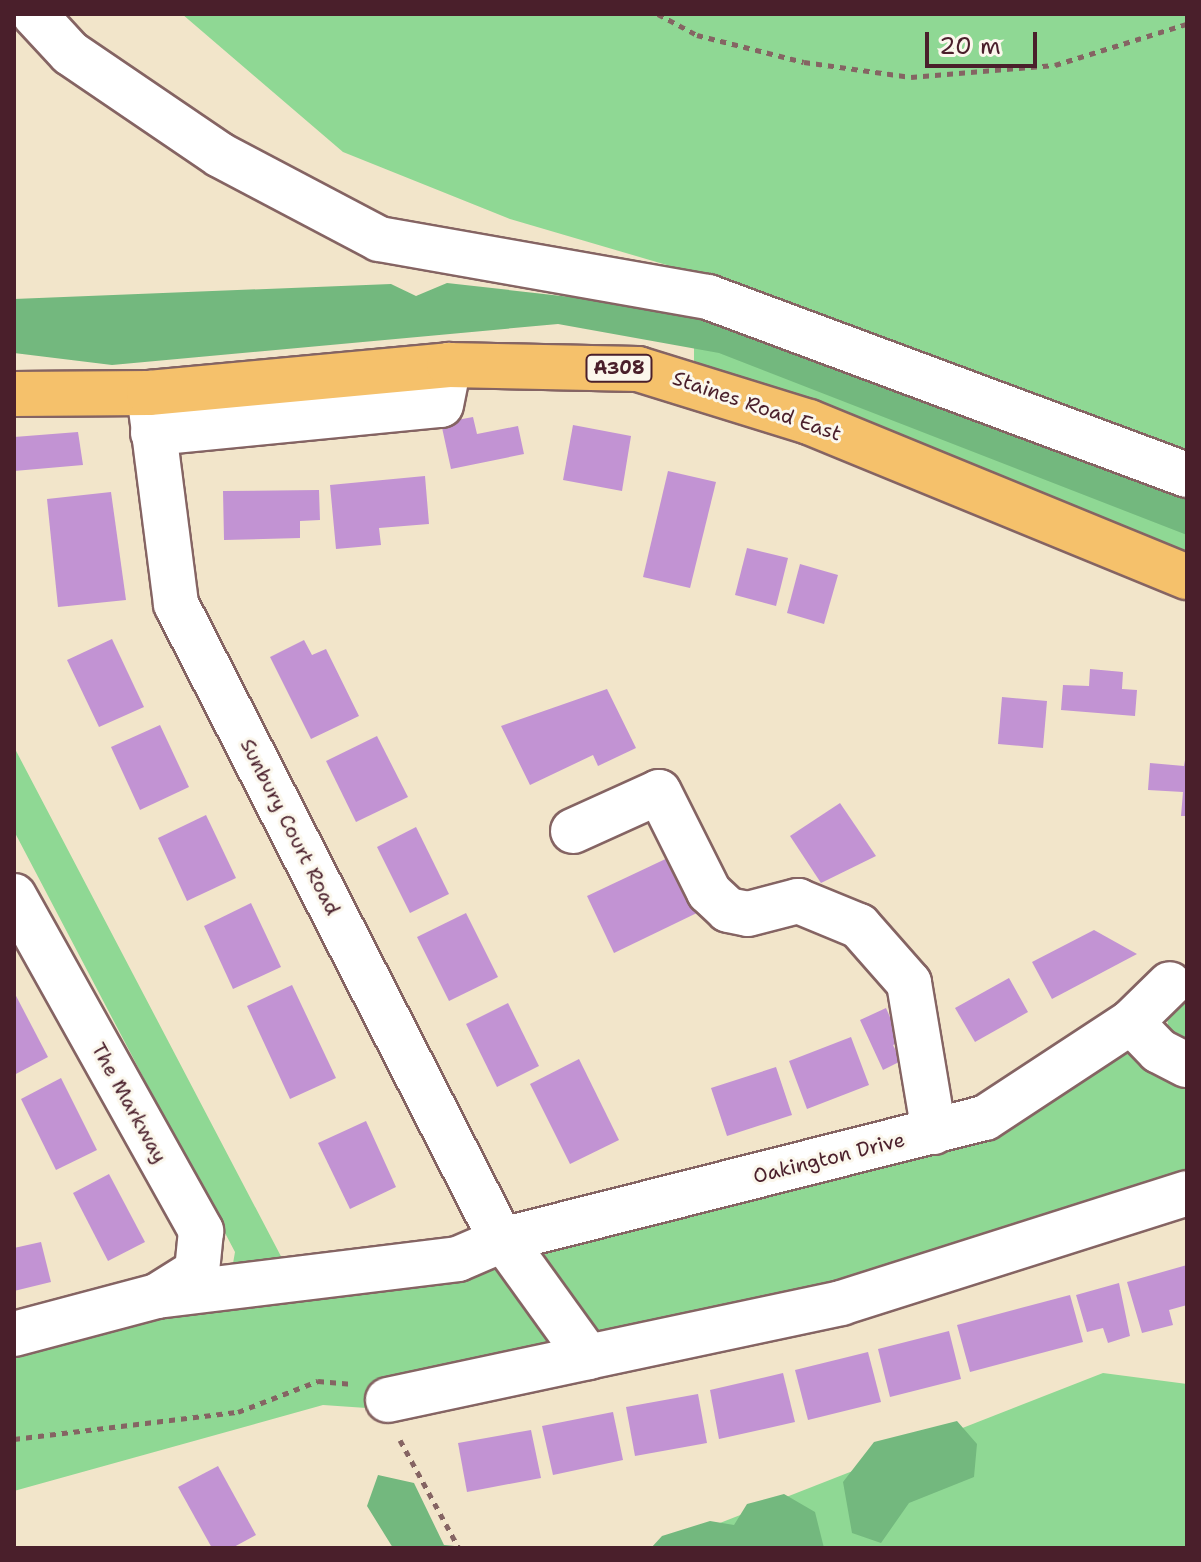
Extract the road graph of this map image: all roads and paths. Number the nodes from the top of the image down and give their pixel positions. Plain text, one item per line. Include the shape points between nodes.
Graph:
1 (34, 14) edge
2 (658, 14) edge
3 (1187, 24) edge
4 (14, 394) edge
5 (151, 413) junction
6 (1187, 475) edge
7 (1187, 577) edge
8 (573, 831) dead end
9 (14, 896) edge
10 (1170, 984) dead end
11 (1131, 1022) junction
12 (1187, 1065) edge
13 (934, 1132) junction
14 (1187, 1193) edge
15 (502, 1240) junction
16 (157, 1296) junction
17 (14, 1334) edge
18 (588, 1357) junction
19 (385, 1401) junction
20 (14, 1439) edge
21 (459, 1548) edge

1 - 6 street via 70,53 220,155 379,239 708,297
2 - 3 path via 697,35 788,58 911,77 1055,65
4 - 5 highway, Staines Road East / A308
5 - 7 highway, Staines Road East / A308 via 449,365 548,362 694,381 991,492
5 - 15 street, Sunbury Court Road via 176,604
8 - 13 street via 659,792 709,892 728,910 748,914 798,901 859,926 909,983
9 - 16 street, The Markway via 201,1231 197,1271
10 - 11 street, Oakington Drive
11 - 12 street via 1159,1051
11 - 13 street, Oakington Drive via 985,1118
13 - 15 street, Oakington Drive
14 - 18 street via 841,1303
15 - 16 street, Oakington Drive via 458,1259
15 - 18 street
16 - 17 street, Oakington Drive
18 - 19 street
19 - 20 path via 365,1387 318,1381 238,1412
19 - 21 path

